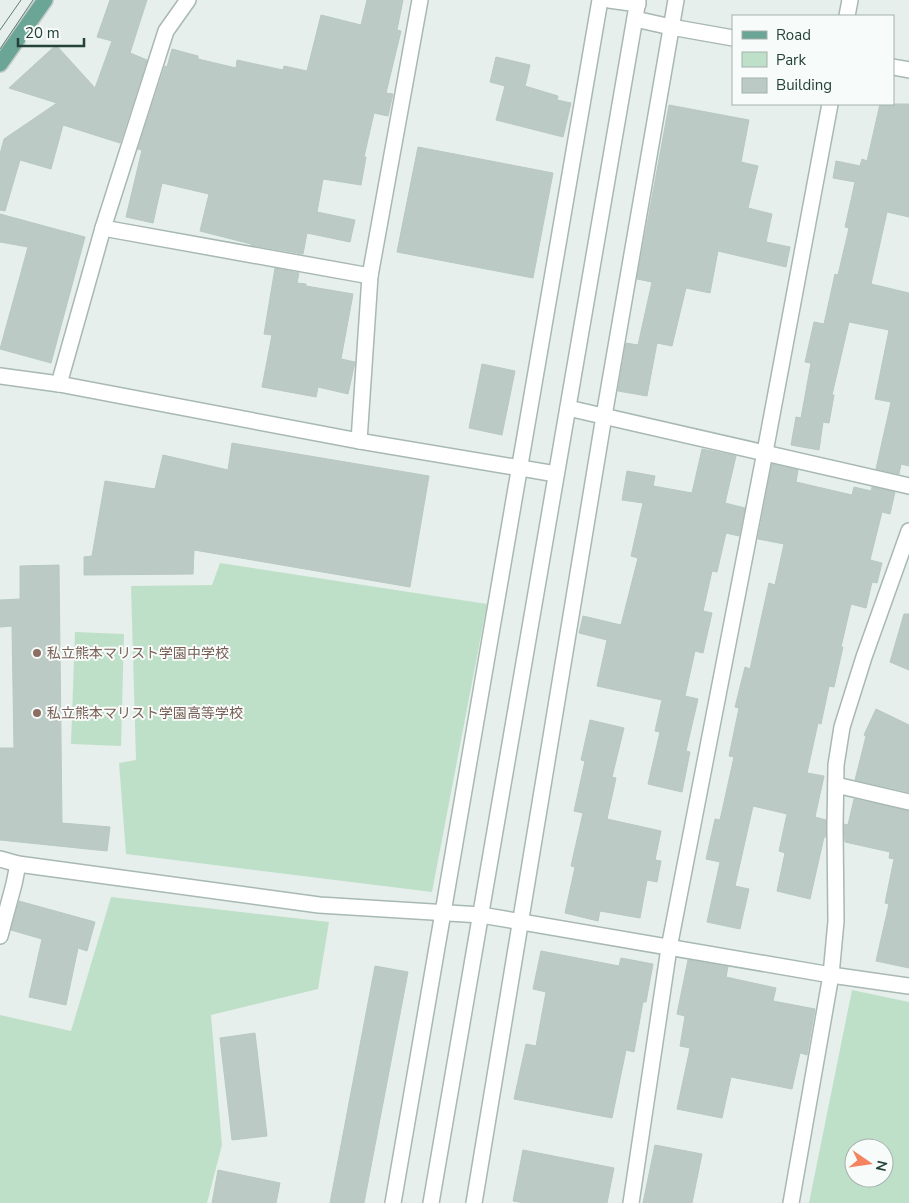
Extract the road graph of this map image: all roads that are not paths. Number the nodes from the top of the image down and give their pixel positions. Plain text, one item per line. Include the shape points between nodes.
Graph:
1 (45, 0) edge
2 (188, 0) edge
3 (420, 0) edge
4 (600, 0) edge
5 (608, 0) edge
6 (676, 0) edge
7 (850, 0) edge
8 (637, 8) edge
9 (846, 15) edge
10 (671, 27) junction
11 (732, 38) edge
12 (0, 64) edge
13 (894, 67) edge
14 (909, 70) edge
15 (830, 105) edge
16 (102, 228) junction
17 (370, 276) junction
18 (0, 376) edge
19 (59, 384) junction
20 (568, 408) junction
21 (604, 416) junction
22 (359, 441) junction
23 (765, 452) junction
24 (520, 468) junction
25 (556, 474) junction
26 (909, 486) edge
27 (909, 531) edge
28 (836, 785) junction
29 (909, 802) edge
30 (0, 859) edge
31 (18, 864) junction
32 (442, 913) junction
33 (481, 915) junction
34 (521, 922) junction
35 (0, 936) edge
36 (669, 948) junction
37 (831, 975) junction
38 (909, 986) edge
39 (393, 1203) edge
40 (431, 1203) edge
41 (474, 1203) edge
42 (631, 1203) edge
43 (791, 1203) edge

1 - 12 main road
2 - 16 street via 166,31
3 - 17 street
4 - 24 street
5 - 8 street
6 - 10 street
7 - 9 street
8 - 10 street
8 - 20 street
10 - 11 street
10 - 21 street
13 - 14 street
15 - 23 street
16 - 17 street
16 - 19 street
17 - 22 street
18 - 19 street
19 - 22 street
20 - 21 street
20 - 25 street
21 - 23 street
21 - 34 street
22 - 24 street
23 - 26 street
23 - 36 street
24 - 25 street
24 - 32 street
25 - 33 street
27 - 28 street via 842,727
28 - 29 street
28 - 37 street via 836,921
30 - 31 street
31 - 32 street via 319,905
31 - 35 street
32 - 33 street
32 - 39 street
33 - 34 street
33 - 40 street
34 - 36 street
34 - 41 street
36 - 37 street
36 - 42 street
37 - 38 street
37 - 43 street

